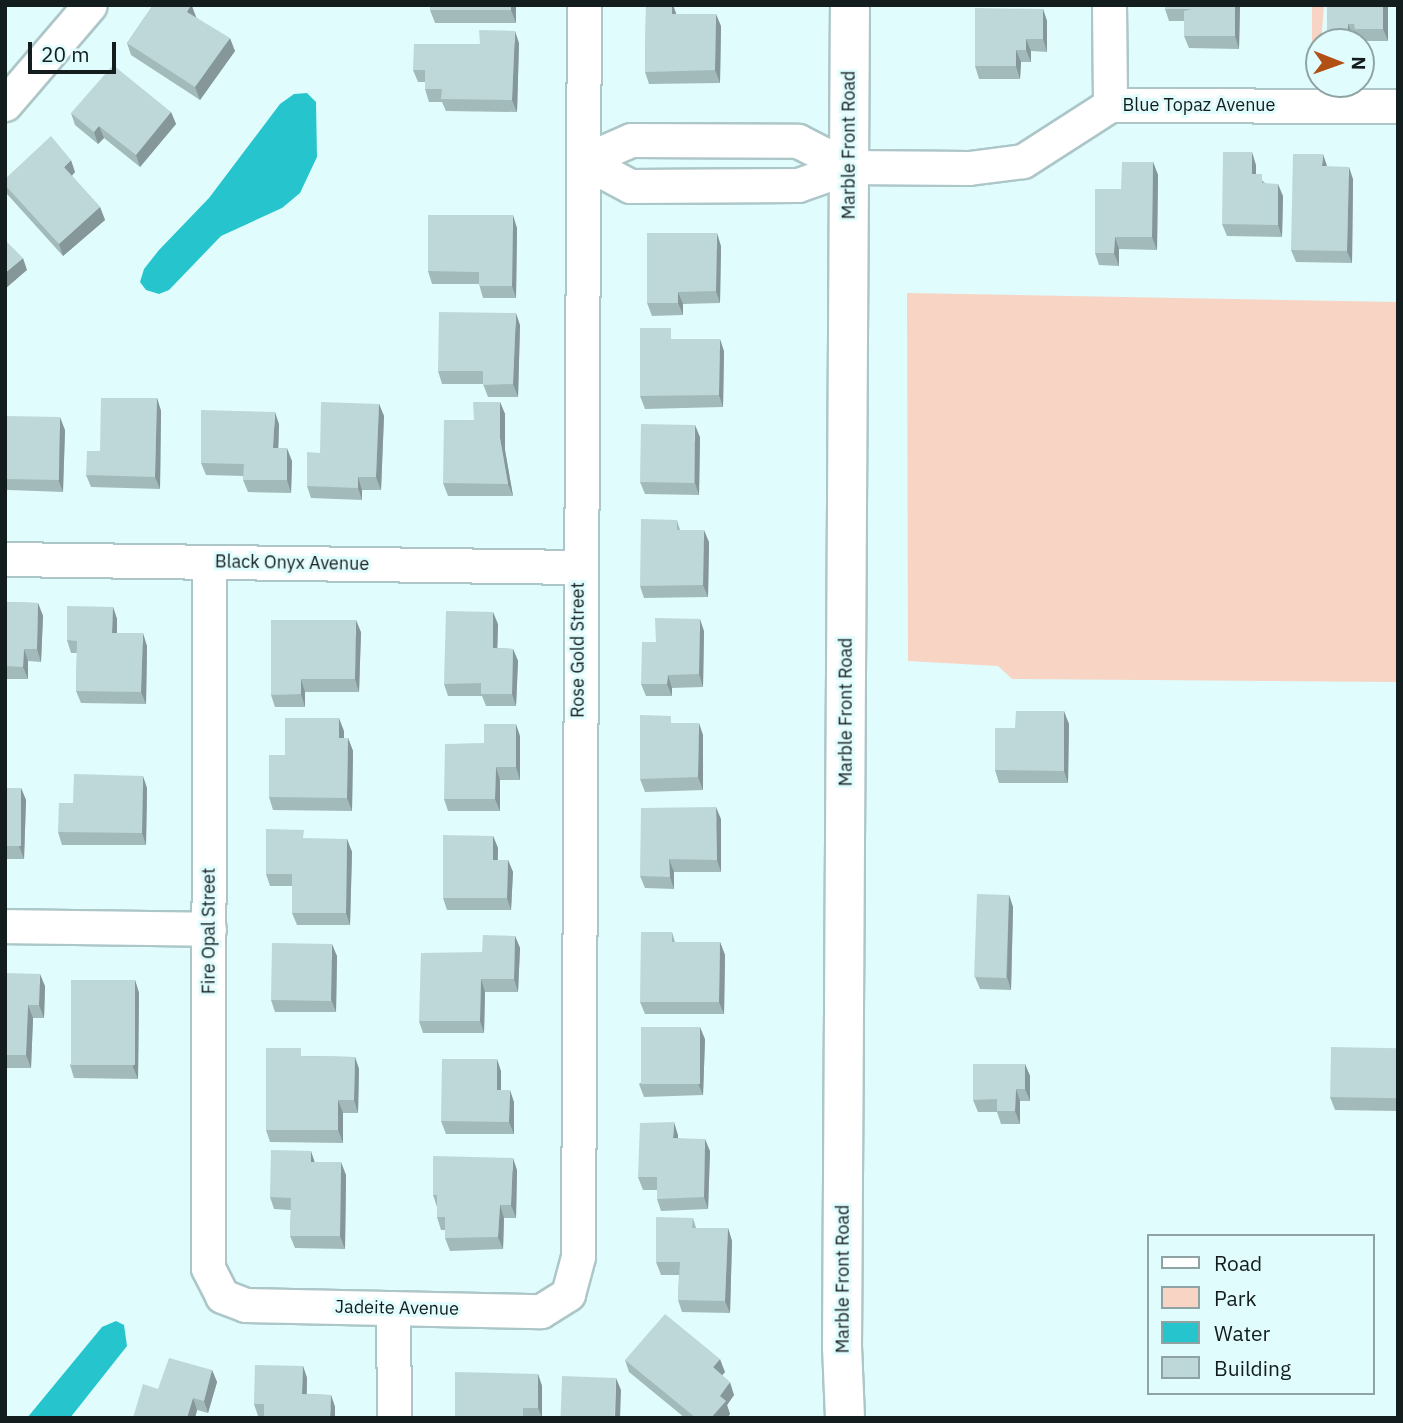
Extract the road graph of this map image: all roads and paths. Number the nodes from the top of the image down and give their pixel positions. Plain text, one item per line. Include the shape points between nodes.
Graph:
1 (90, 5) edge
2 (584, 5) edge
3 (849, 5) edge
4 (1109, 5) edge
5 (5, 104) edge
6 (1110, 105) junction
7 (1398, 106) edge
8 (583, 161) junction
9 (849, 167) junction
10 (5, 559) edge
11 (209, 562) junction
12 (578, 567) junction
13 (5, 926) edge
14 (209, 929) junction
15 (568, 1294) joint
16 (222, 1296) joint
17 (393, 1308) junction
18 (394, 1418) edge
19 (845, 1418) edge

1 - 5 street
2 - 8 street, Rose Gold Street
3 - 9 street, Marble Front Road
4 - 6 street
6 - 7 street, Blue Topaz Avenue
6 - 9 street, Blue Topaz Avenue via 1023,161 969,168
8 - 9 street, Blue Topaz Avenue via 631,186 798,185
8 - 9 street, Blue Topaz Avenue via 631,140 797,141
8 - 12 street, Rose Gold Street
9 - 19 street, Marble Front Road
10 - 11 street, Black Onyx Avenue
11 - 12 street, Black Onyx Avenue
11 - 14 street, Fire Opal Street
12 - 15 street, Rose Gold Street via 578,1256
13 - 14 street
14 - 16 street, Fire Opal Street via 208,1268
15 - 17 street, Jadeite Avenue via 541,1311
16 - 17 street, Jadeite Avenue via 245,1306
17 - 18 street

